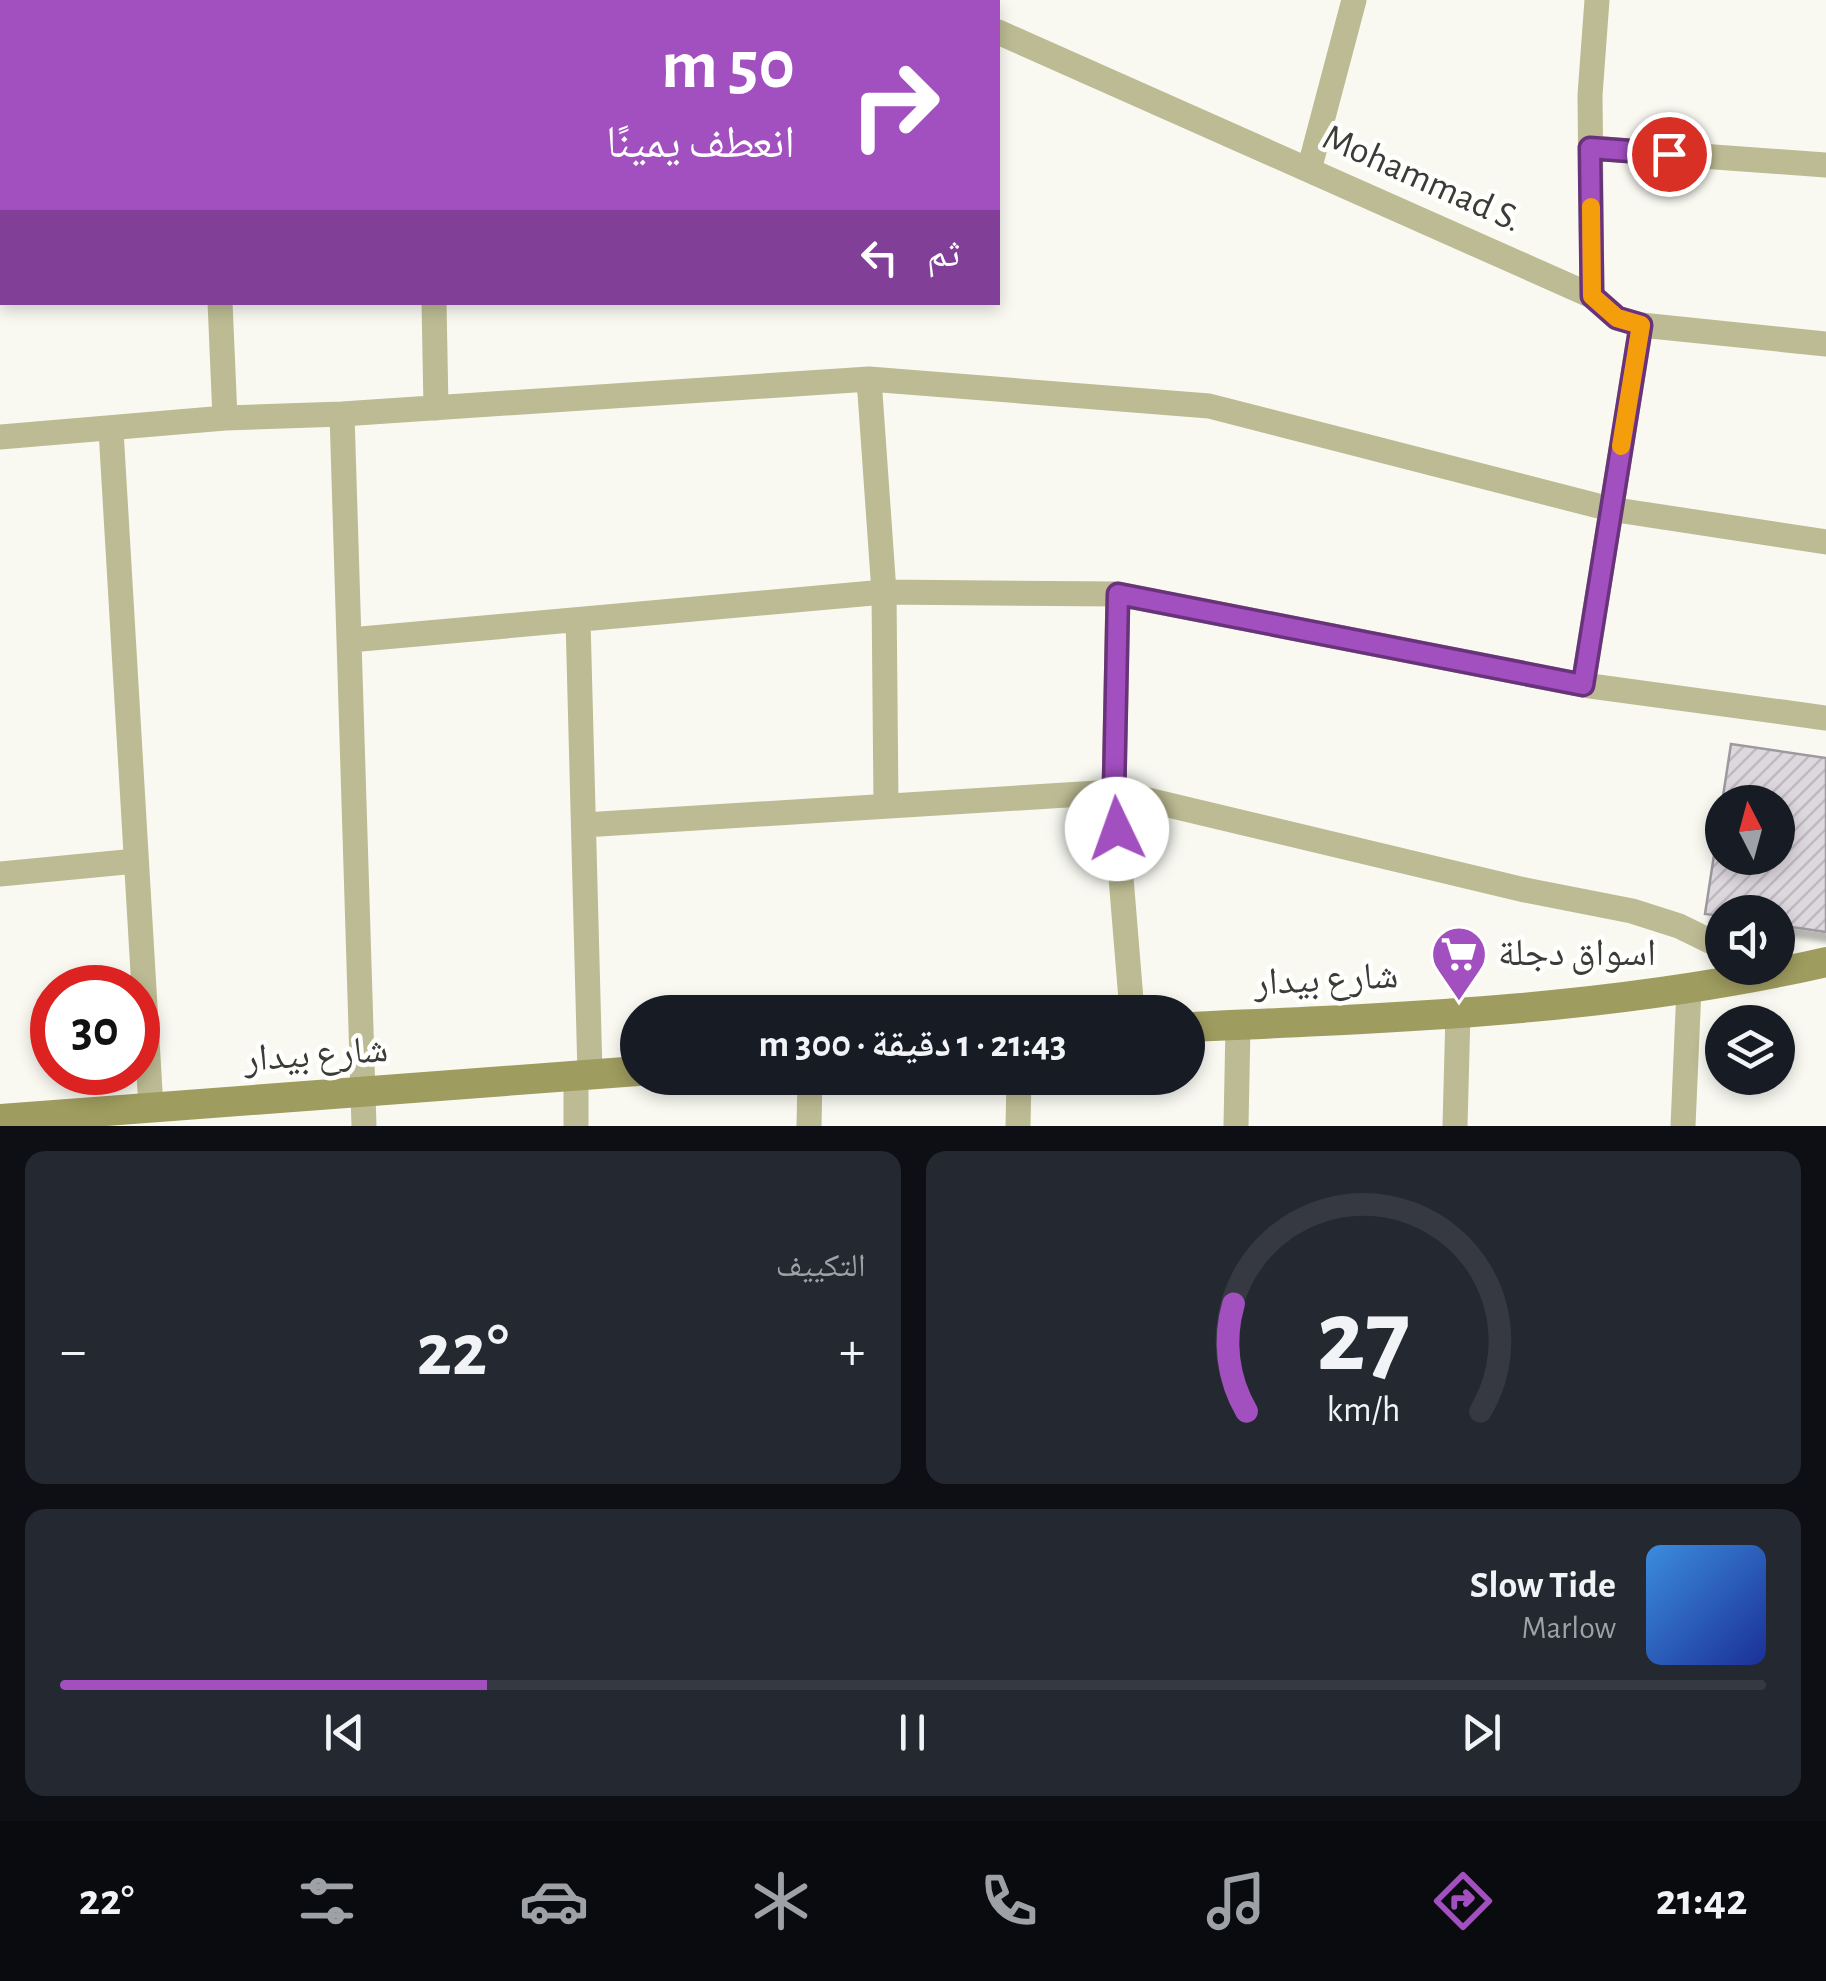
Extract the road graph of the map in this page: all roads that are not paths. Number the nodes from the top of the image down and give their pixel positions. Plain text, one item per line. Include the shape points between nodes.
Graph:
1 (1354, 0) edge
2 (1597, 0) edge
3 (1000, 33) edge
4 (1590, 148) junction
5 (1826, 166) edge
6 (1309, 170) junction
7 (1592, 296) junction
8 (220, 305) edge
9 (434, 305) edge
10 (1641, 325) junction
11 (1826, 344) edge
12 (869, 379) junction
13 (436, 408) junction
14 (342, 414) junction
15 (225, 418) junction
16 (110, 430) junction
17 (0, 437) edge
18 (1610, 509) junction
19 (1826, 542) edge
20 (884, 592) junction
21 (1118, 594) junction
22 (578, 620) junction
23 (350, 640) junction
24 (1583, 685) junction
25 (1826, 718) edge
26 (1114, 792) junction
27 (886, 805) junction
28 (584, 825) junction
29 (136, 862) junction
30 (0, 874) edge
31 (1705, 939) edge
32 (1826, 962) edge
33 (1795, 967) edge
34 (1705, 985) edge
35 (1689, 988) junction
36 (1131, 995) edge
37 (1458, 1013) junction
38 (1238, 1025) junction
39 (1205, 1027) edge
40 (620, 1072) edge
41 (583, 1075) junction
42 (366, 1092) junction
43 (810, 1095) edge
44 (1019, 1095) edge
45 (151, 1108) junction
46 (0, 1119) edge
47 (364, 1126) edge
48 (576, 1126) edge
49 (809, 1126) edge
50 (1018, 1126) edge
51 (1236, 1126) edge
52 (1455, 1126) edge
53 (1683, 1126) edge

1 - 6 street
2 - 4 street
3 - 6 street, Mohammad S.
4 - 5 street
4 - 7 street
6 - 7 street, Mohammad S.
7 - 10 street, Mohammad S. via 1617,318
8 - 15 street
9 - 13 street
10 - 11 street, Mohammad S.
10 - 18 street
12 - 13 street
12 - 18 street via 1209,406
12 - 20 street
13 - 14 street
14 - 15 street
14 - 23 street
15 - 16 street
16 - 17 street
16 - 29 street
18 - 19 street
18 - 24 street
20 - 21 street
20 - 22 street
20 - 27 street
21 - 24 street
21 - 26 street
22 - 23 street
22 - 28 street
23 - 42 street
24 - 25 street
26 - 27 street
26 - 31 street via 1632,912
26 - 36 street
27 - 28 street
28 - 41 street
29 - 30 street
29 - 45 street
32 - 33 main road, شارع بيدار
34 - 35 main road, شارع بيدار
35 - 37 main road, شارع بيدار
35 - 53 street
37 - 38 main road, شارع بيدار
37 - 52 street
38 - 39 main road, شارع بيدار
38 - 51 street
40 - 41 main road, شارع بيدار
41 - 42 main road, شارع بيدار
41 - 48 street
42 - 45 main road, شارع بيدار
42 - 47 street
43 - 49 street
44 - 50 street
45 - 46 main road, شارع بيدار

